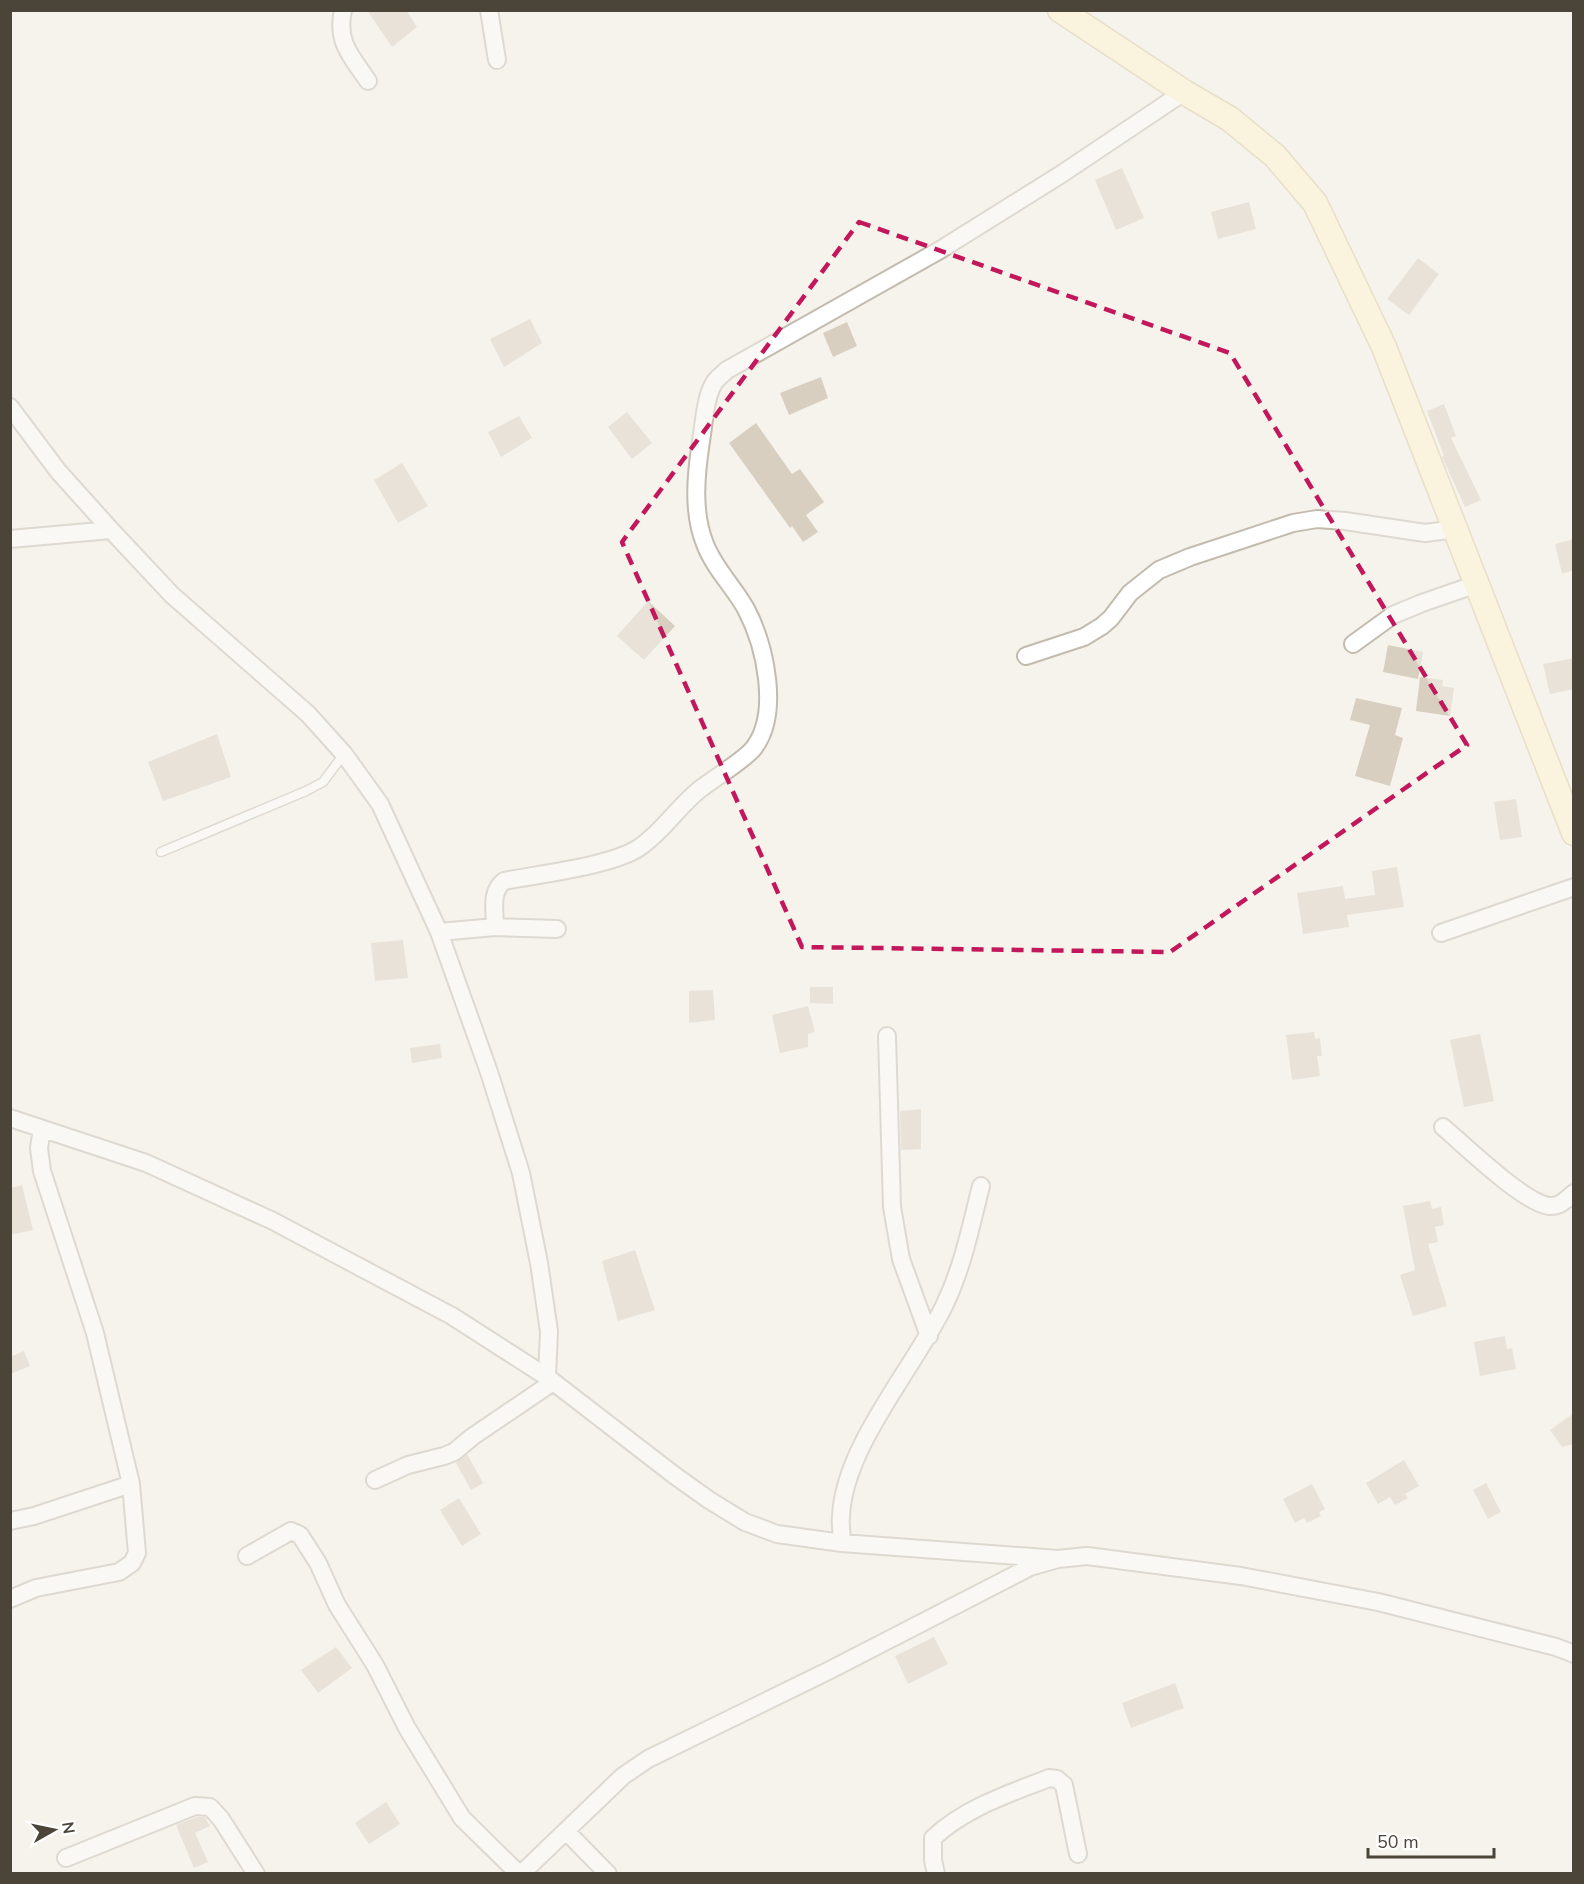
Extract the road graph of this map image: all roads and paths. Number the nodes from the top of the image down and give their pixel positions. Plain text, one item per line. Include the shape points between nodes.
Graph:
1 (343, 10) edge
2 (489, 10) edge
3 (1065, 12) edge
4 (497, 60) dead end
5 (368, 81) dead end
6 (1184, 92) junction
7 (10, 407) edge
8 (1456, 529) junction
9 (111, 530) junction
10 (10, 539) edge
11 (1477, 584) junction
12 (1353, 644) dead end
13 (1026, 656) dead end
14 (344, 754) junction
15 (1574, 833) edge
16 (161, 852) dead end
17 (1574, 887) edge
18 (495, 927) junction
19 (557, 929) dead end
20 (439, 932) junction
21 (1442, 933) dead end
22 (887, 1036) dead end
23 (10, 1118) edge
24 (1443, 1127) dead end
25 (42, 1129) junction
26 (981, 1186) dead end
27 (1574, 1193) edge
28 (929, 1336) junction
29 (550, 1379) junction
30 (375, 1480) dead end
31 (131, 1484) junction
32 (10, 1521) edge
33 (842, 1543) junction
34 (246, 1556) dead end
35 (1058, 1559) junction
36 (10, 1599) edge
37 (1574, 1654) edge
38 (566, 1831) junction
39 (1078, 1854) dead end
40 (66, 1858) dead end
41 (256, 1874) edge
42 (520, 1874) edge
43 (608, 1874) edge
44 (936, 1874) edge

1 - 5 street via 340,26 344,45
2 - 4 street
3 - 6 street
6 - 8 street via 1230,119 1275,156 1315,203 1384,347
6 - 18 street via 940,250 727,370 714,384 696,476 698,512 705,544 746,609 760,643 768,699 763,730 753,749 694,794 661,830 638,848 617,858 504,881 494,894
7 - 9 street via 58,471
8 - 11 street
8 - 13 street via 1425,533 1345,521 1317,519 1293,523 1159,570 1130,593 1102,626 1084,637
9 - 10 street
9 - 14 street via 172,595 308,714
11 - 12 street via 1393,615
11 - 15 street
14 - 16 lane via 323,782
14 - 20 street via 380,804
17 - 21 street
18 - 19 street
18 - 20 street
20 - 29 street via 521,1173 549,1331
22 - 28 street via 892,1207 901,1258
23 - 25 street
24 - 27 street via 1496,1174 1537,1202 1551,1206 1563,1203
25 - 29 street via 146,1164 273,1221 452,1316
25 - 31 street via 42,1171 94,1333
26 - 28 street via 962,1266
28 - 33 street via 858,1452 844,1494
29 - 30 street via 454,1452 408,1465
29 - 33 street via 674,1475 745,1522 777,1534
31 - 32 street
31 - 36 street via 137,1554 132,1563 119,1572 36,1588
33 - 35 street
34 - 42 street via 291,1531 300,1535 407,1728 462,1818
35 - 37 street via 1087,1556 1264,1580 1378,1602
35 - 38 street via 1030,1567 648,1759 623,1776
38 - 42 street
38 - 43 street
39 - 44 street via 1064,1785 1058,1779 1048,1778 950,1823 933,1838
40 - 41 street via 195,1806 210,1807

